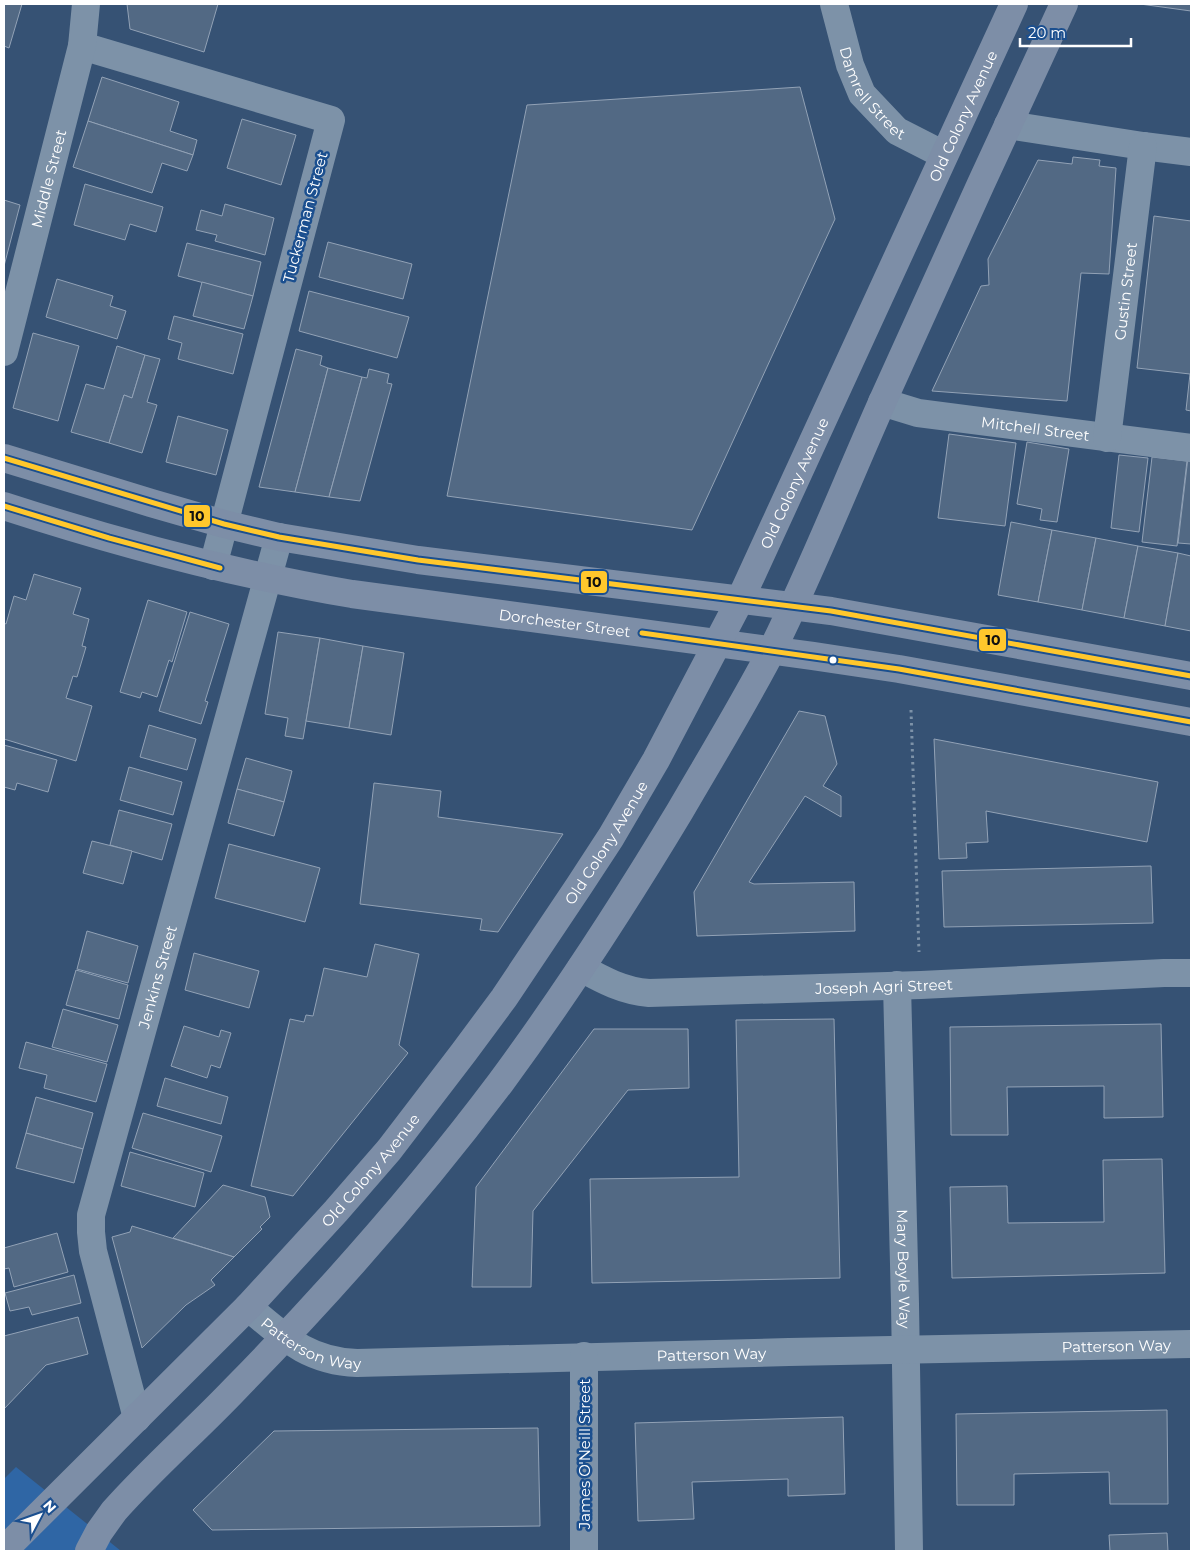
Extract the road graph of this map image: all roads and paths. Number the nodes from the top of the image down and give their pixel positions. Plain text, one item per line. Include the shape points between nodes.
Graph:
1 (86, 4) edge
2 (834, 4) edge
3 (1014, 4) edge
4 (1064, 4) edge
5 (82, 46) junction
6 (1008, 125) junction
7 (1143, 146) junction
8 (1191, 152) edge
9 (944, 155) junction
10 (4, 352) edge
11 (882, 402) junction
12 (1107, 438) junction
13 (1191, 448) edge
14 (4, 458) edge
15 (4, 506) edge
16 (224, 524) junction
17 (279, 537) junction
18 (213, 566) junction
19 (496, 569) junction
20 (268, 579) junction
21 (740, 600) junction
22 (792, 607) junction
23 (491, 612) junction
24 (718, 643) junction
25 (772, 650) junction
26 (1191, 676) edge
27 (911, 710) dead end
28 (1191, 722) edge
29 (581, 968) junction
30 (1191, 974) edge
31 (909, 985) junction
32 (248, 1307) junction
33 (285, 1337) junction
34 (1191, 1344) edge
35 (906, 1350) junction
36 (584, 1356) junction
37 (137, 1418) junction
38 (4, 1550) edge
39 (89, 1551) edge
40 (584, 1551) edge
41 (908, 1551) edge

1 - 5 street, Middle Street
2 - 9 street, Damrell Street via 850,65 862,94 897,131
3 - 9 main road, Old Colony Avenue
4 - 6 main road
5 - 10 street, Middle Street
5 - 16 street, Tuckerman Street via 331,120
6 - 7 street
6 - 11 main road
7 - 8 street
7 - 12 street, Gustin Street
9 - 21 main road, Old Colony Avenue
11 - 12 street, Mitchell Street via 918,413
11 - 22 main road
12 - 13 street, Mitchell Street
14 - 16 main road
15 - 18 main road, Dorchester Street
16 - 17 main road
16 - 18 street, Tuckerman Street
17 - 19 main road
17 - 20 street, Jenkins Street
18 - 20 main road, Dorchester Street
19 - 21 main road
19 - 23 main road
20 - 23 main road, Dorchester Street via 352,594
20 - 37 street, Jenkins Street via 92,1215 93,1251
21 - 22 main road
21 - 24 main road, Old Colony Avenue
22 - 25 main road
22 - 26 main road via 831,611
23 - 24 main road, Dorchester Street
24 - 25 main road, Dorchester Street
24 - 32 main road, Old Colony Avenue via 611,837 504,998 389,1150
25 - 28 main road, Dorchester Street via 900,669
25 - 29 main road via 654,853
27 - 31 path
29 - 31 street, Joseph Agri Street via 618,987 649,993
29 - 33 main road via 500,1082 423,1181
30 - 31 street, Joseph Agri Street
31 - 35 street, Mary Boyle Way
32 - 33 street, Patterson Way
32 - 37 main road, Old Colony Avenue
33 - 36 street, Patterson Way via 305,1351 342,1363
33 - 39 main road via 124,1499 106,1520
34 - 35 street, Patterson Way
35 - 36 street, Patterson Way
35 - 41 street, Mary Boyle Way
36 - 40 street, James O'Neill Street
37 - 38 main road, Old Colony Avenue

